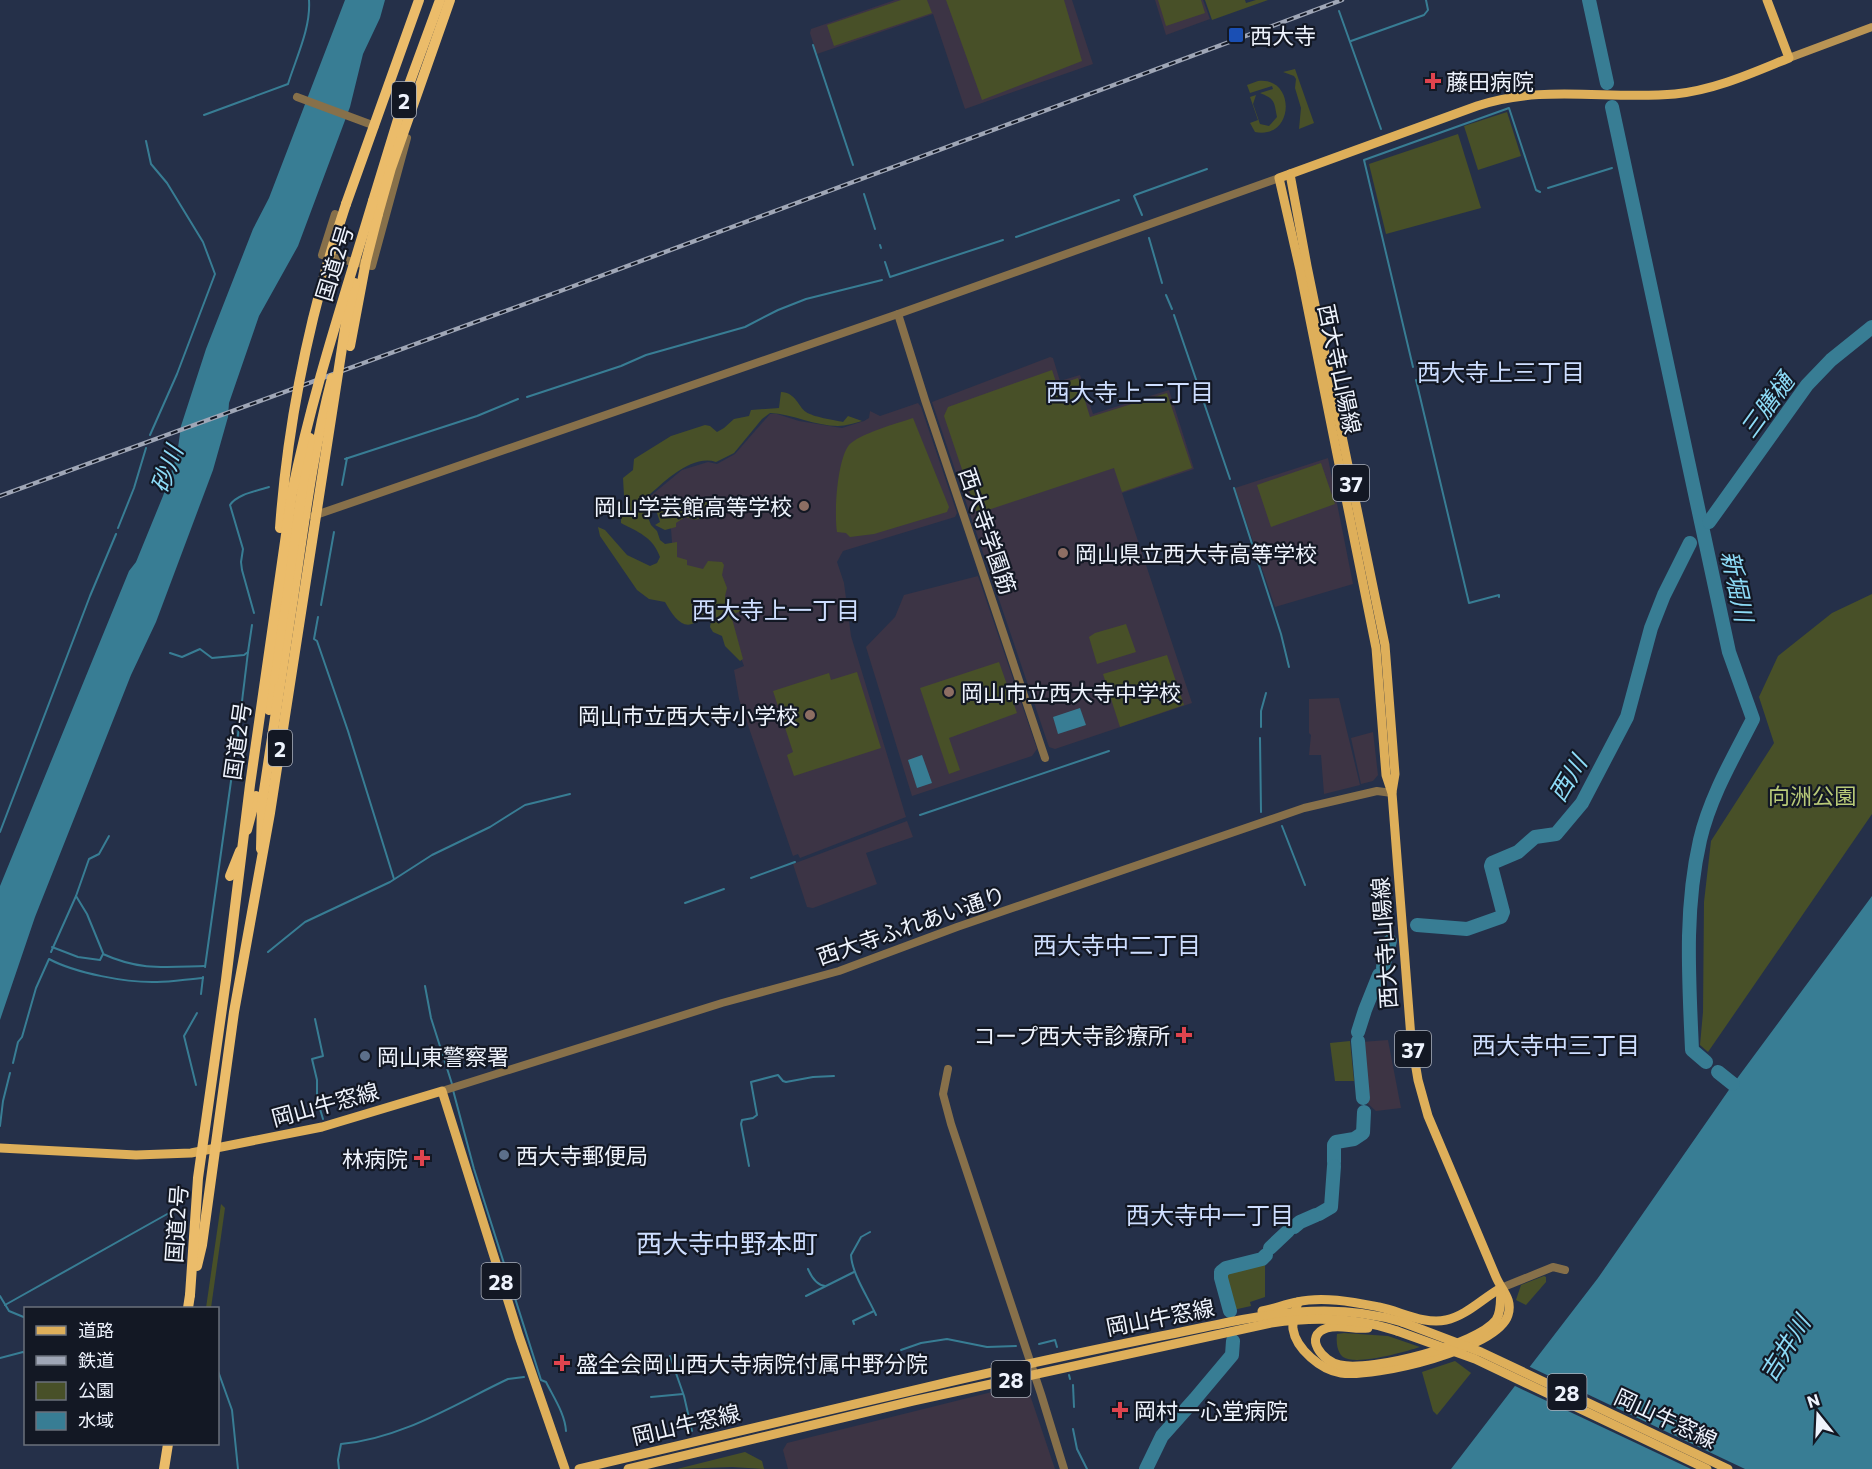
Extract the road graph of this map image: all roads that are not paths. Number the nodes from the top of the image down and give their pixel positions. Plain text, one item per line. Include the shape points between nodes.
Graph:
1 (419, 0) edge
2 (440, 0) edge
3 (450, 0) edge
4 (1767, 0) edge
5 (1872, 27) edge
6 (1789, 58) junction
7 (300, 98) dead end
8 (375, 126) junction
9 (407, 136) dead end
10 (1290, 174) junction
11 (1279, 178) junction
12 (373, 201) junction
13 (335, 214) dead end
14 (898, 314) junction
15 (346, 322) junction
16 (322, 369) junction
17 (278, 527) dead end
18 (311, 549) junction
19 (274, 615) junction
20 (277, 681) junction
21 (1045, 758) dead end
22 (1392, 793) junction
23 (230, 876) dead end
24 (262, 891) dead end
25 (948, 1069) dead end
26 (449, 1089) junction
27 (0, 1148) edge
28 (1565, 1270) dead end
29 (1501, 1288) junction
30 (190, 1295) junction
31 (188, 1307) edge
32 (1296, 1311) junction
33 (1382, 1326) junction
34 (1400, 1326) junction
35 (1031, 1363) junction
36 (1034, 1374) junction
37 (168, 1445) edge
38 (164, 1469) edge
39 (565, 1469) edge
40 (579, 1469) edge
41 (628, 1469) edge
42 (1064, 1469) edge
43 (1707, 1469) edge
44 (1728, 1469) edge

1 - 8 highway
2 - 12 highway, 国道2号 / 2
3 - 18 highway, bridge via 378,214 356,311 326,497
4 - 6 main road
5 - 6 main road
6 - 10 main road via 1691,92 1509,97
7 - 8 street
8 - 19 highway, bridge via 330,251 301,366 283,491
9 - 13 street via 372,266 322,255
10 - 11 main road
10 - 22 main road, 西大寺山陽線 / 37 via 1385,645 1395,774
11 - 14 street
11 - 22 main road, 西大寺山陽線 / 37 via 1376,648 1386,775
12 - 15 highway, 国道2号 / 2, bridge
12 - 16 highway, 国道2号 / 2, bridge
14 - 17 street
14 - 21 street, 西大寺学園筋
15 - 18 highway, 国道2号 / 2, bridge
15 - 20 highway, bridge via 325,401
16 - 19 highway, 国道2号 / 2, bridge via 292,493
16 - 20 highway, bridge
18 - 30 highway, 国道2号 / 2, bridge via 234,1012 202,1245
19 - 30 highway, 国道2号 / 2, bridge via 198,1178
20 - 23 highway via 255,804
20 - 24 highway via 260,823
22 - 26 street, 西大寺ふれあい通り via 1377,791 1304,808 839,971
22 - 29 main road, 西大寺山陽線 / 37 via 1411,1038 1418,1080 1428,1116
25 - 35 street via 943,1094 951,1124
26 - 27 main road, 岡山牛窓線 via 322,1127 191,1153 136,1155
26 - 39 main road, 28 via 519,1336
28 - 29 street via 1556,1266
29 - 32 main road via 1465,1312 1438,1322 1334,1300
29 - 32 main road, 西大寺山陽線 / 37 via 1509,1298 1508,1315 1495,1333 1439,1356 1384,1371 1341,1373 1322,1366 1298,1341 1293,1326
29 - 33 main road via 1499,1315 1492,1324 1442,1349 1391,1363 1356,1367 1326,1360 1315,1342 1325,1328
30 - 31 highway, 国道2号 / 2
32 - 33 main road, 岡山牛窓線 / 28
32 - 34 main road, 岡山牛窓線 / 28 via 1359,1312
32 - 35 main road, 岡山牛窓線 / 28 via 1226,1319 1202,1328
32 - 36 main road, 岡山牛窓線 / 28 via 1265,1324
33 - 34 main road, 岡山牛窓線 / 28
34 - 43 main road, 岡山牛窓線 / 28, bridge
34 - 44 main road, 岡山牛窓線 / 28, bridge via 1481,1352
35 - 36 street
35 - 40 main road, 岡山牛窓線 / 28
36 - 41 main road, 岡山牛窓線 / 28
36 - 42 street
37 - 38 highway

